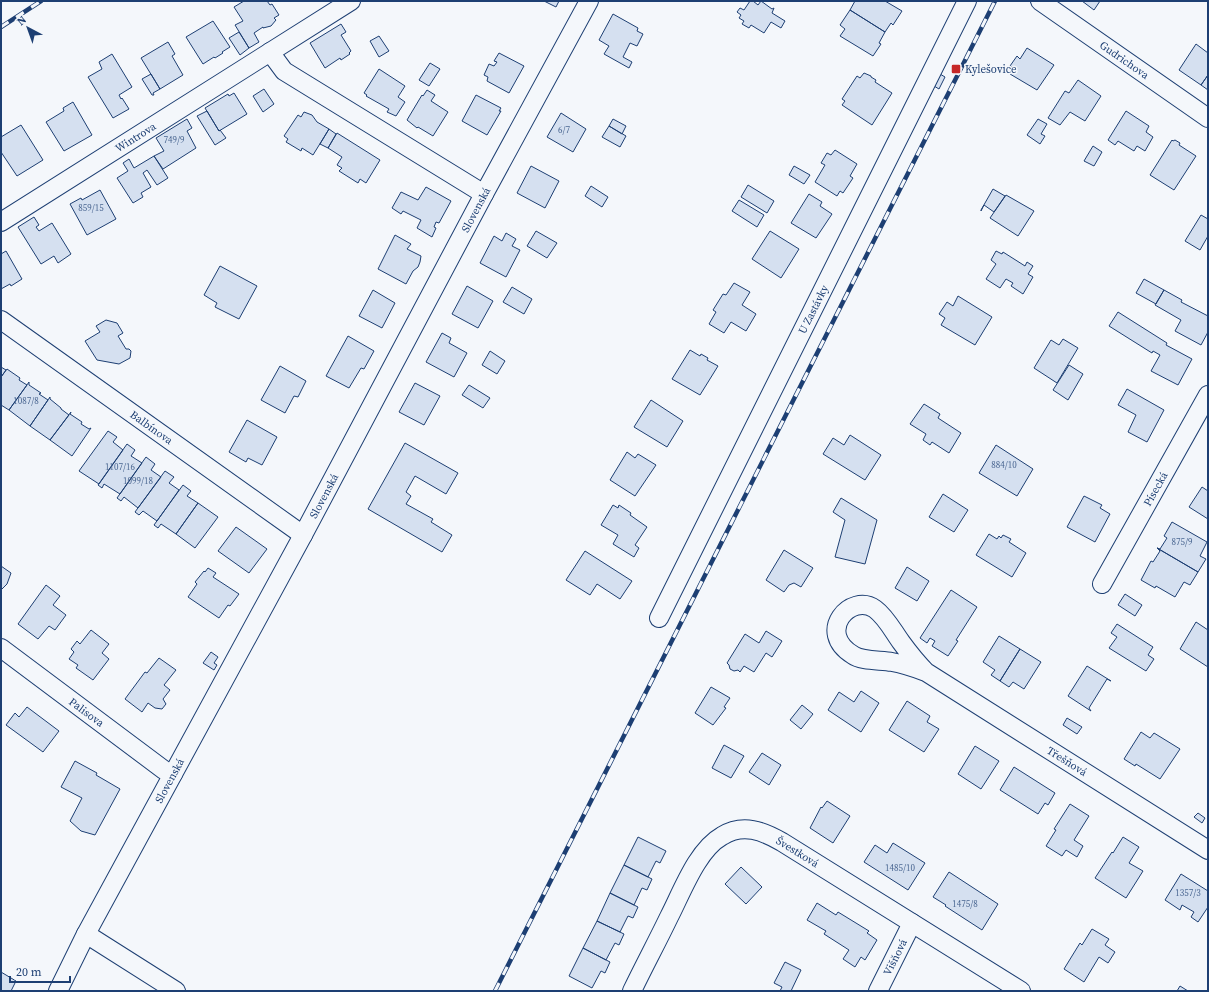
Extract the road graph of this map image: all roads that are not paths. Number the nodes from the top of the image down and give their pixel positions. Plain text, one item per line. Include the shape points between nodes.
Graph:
1 (351, 1) edge
2 (589, 1) edge
3 (967, 1) edge
4 (1040, 1) edge
5 (270, 52) junction
6 (1208, 118) edge
7 (484, 194) junction
8 (1, 222) edge
9 (1, 320) edge
10 (1208, 395) edge
11 (303, 535) junction
12 (1102, 584) dead end
13 (658, 618) dead end
14 (1, 648) edge
15 (926, 672) junction
16 (173, 774) junction
17 (1208, 850) edge
18 (912, 923) junction
19 (86, 934) junction
20 (58, 991) edge
21 (176, 991) edge
22 (632, 991) edge
23 (878, 991) edge
24 (1021, 991) edge

1 - 5 street, Wintrova
2 - 7 street, Slovenská
3 - 13 street, U Zastávky
4 - 6 street, Gudrichova
5 - 7 street via 284,71
5 - 8 street, Wintrova
7 - 11 street, Slovenská
9 - 11 street, Balbínova
10 - 12 street, Písecká
11 - 16 street, Slovenská
14 - 16 street, Palisova via 164,770
15 - 15 street, Třešňová via 891,662 855,657 842,647 838,640 838,621 851,607 860,605 875,609
15 - 17 street, Třešňová
16 - 19 street, Slovenská
18 - 22 street, Švestková via 770,835 752,829 738,830 713,842 696,864
18 - 23 street, Višňová
18 - 24 street, Švestková
19 - 20 street, Slovenská
19 - 21 street

